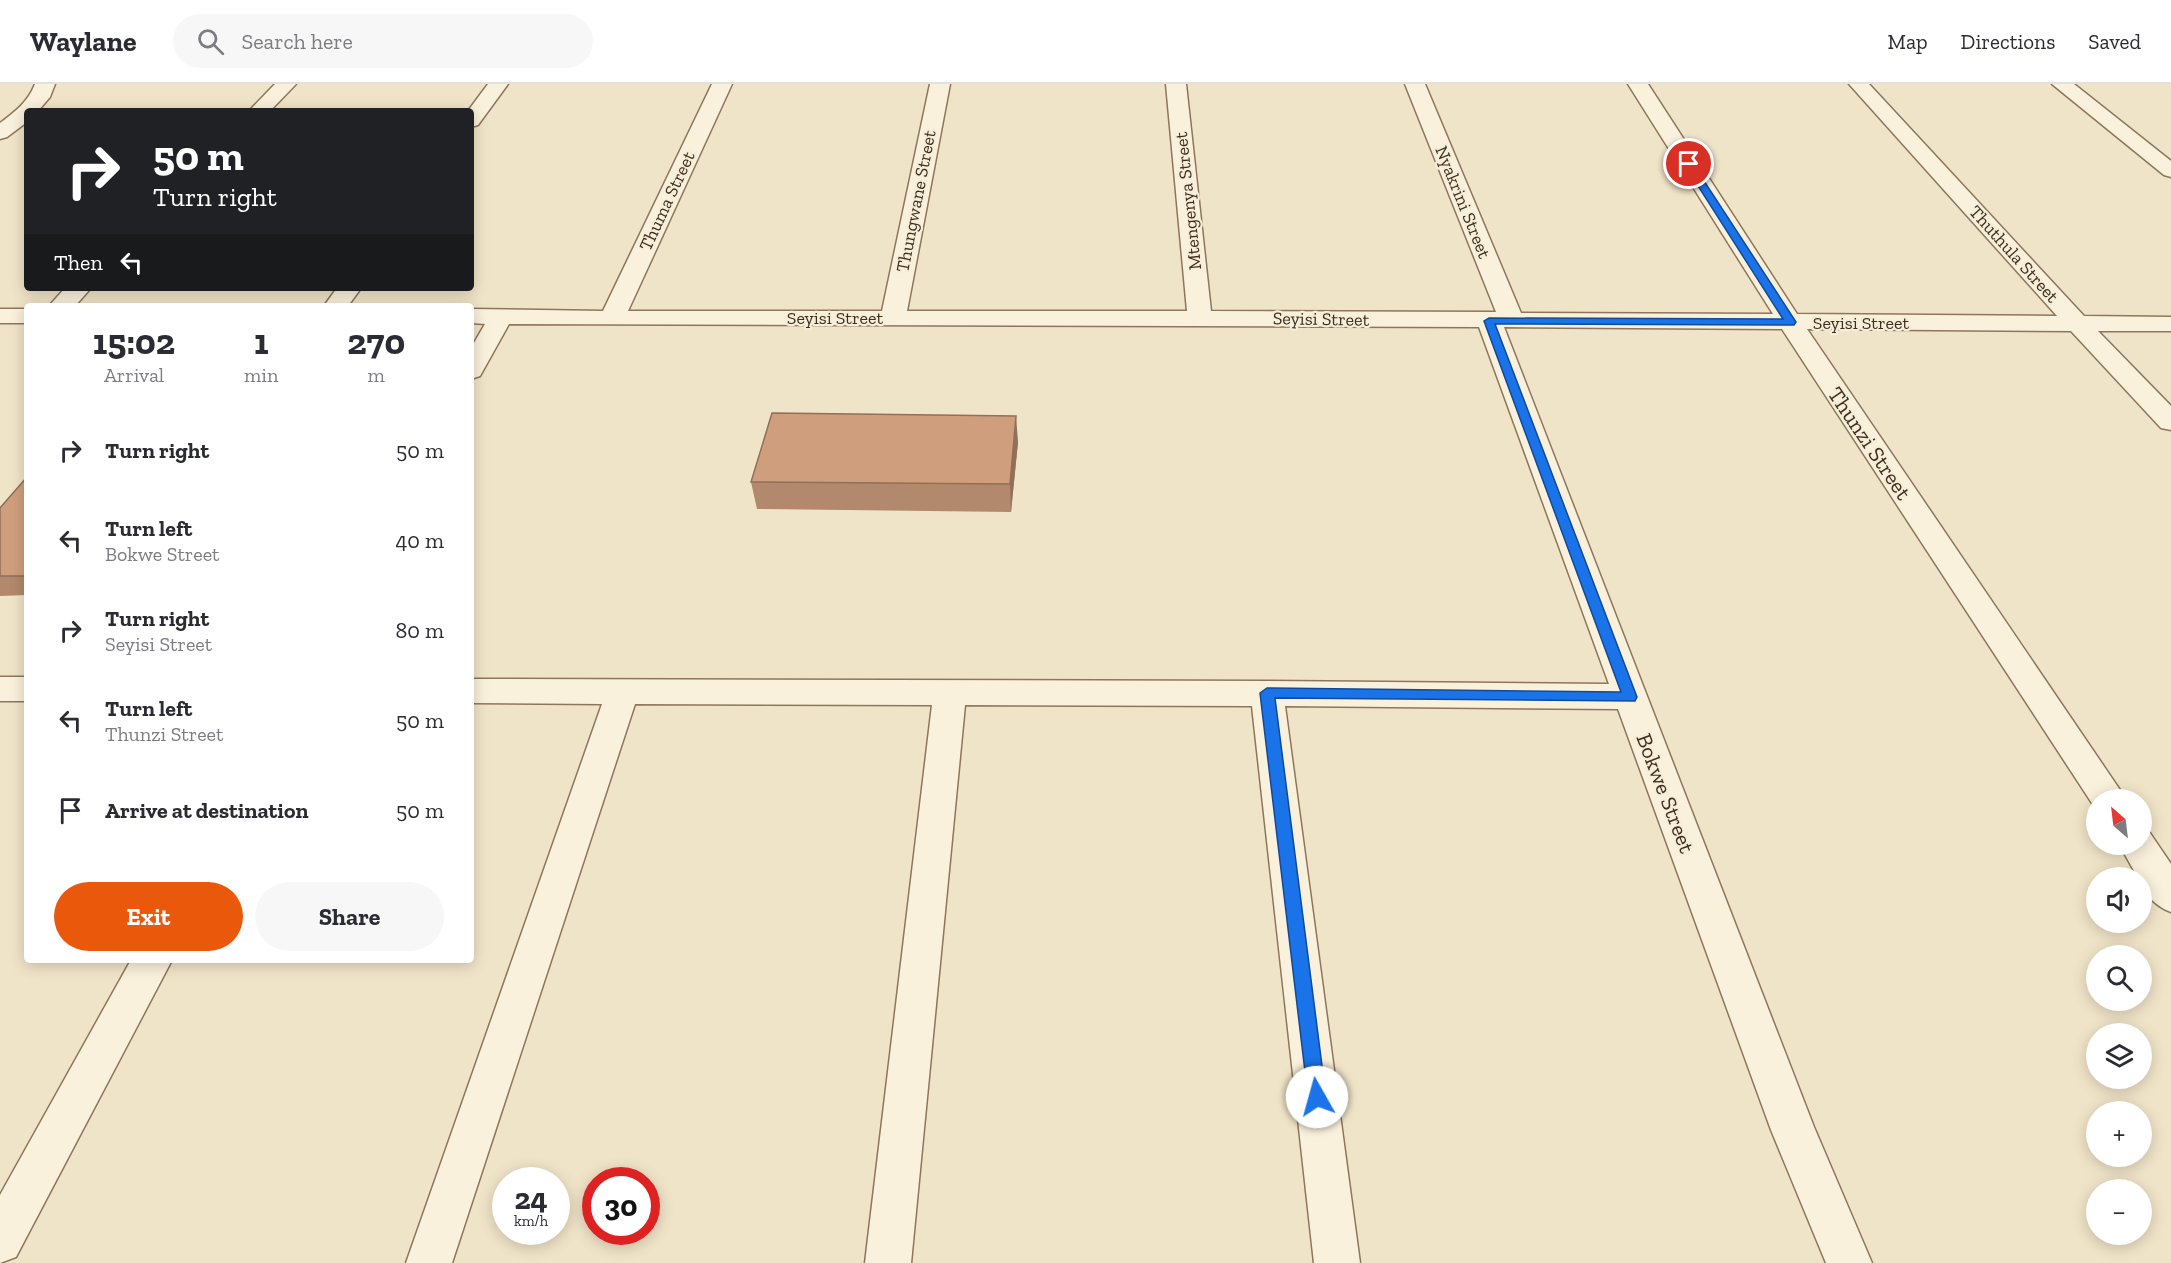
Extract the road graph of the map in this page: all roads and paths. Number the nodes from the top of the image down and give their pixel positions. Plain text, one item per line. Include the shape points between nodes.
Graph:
1 (45, 84) edge
2 (286, 84) edge
3 (498, 84) edge
4 (722, 84) edge
5 (940, 84) edge
6 (1176, 84) edge
7 (1415, 84) edge
8 (1638, 84) edge
9 (1859, 84) edge
10 (2062, 84) edge
11 (30, 108) edge
12 (262, 108) edge
13 (24, 114) edge
14 (474, 117) edge
15 (0, 134) edge
16 (2171, 171) edge
17 (77, 291) edge
18 (64, 303) edge
19 (0, 316) edge
20 (24, 316) edge
21 (474, 316) edge
22 (501, 316) junction
23 (612, 318) junction
24 (893, 318) junction
25 (1200, 318) junction
26 (1500, 321) junction
27 (1790, 322) junction
28 (2077, 323) junction
29 (2171, 324) edge
30 (474, 366) edge
31 (2171, 422) edge
32 (0, 689) edge
33 (24, 689) edge
34 (474, 691) edge
35 (623, 691) junction
36 (950, 692) junction
37 (1267, 693) junction
38 (1630, 697) junction
39 (2100, 789) edge
40 (2144, 855) edge
41 (2171, 896) edge
42 (150, 963) edge
43 (0, 1241) edge
44 (429, 1263) edge
45 (888, 1263) edge
46 (1337, 1263) edge
47 (1849, 1263) edge

1 - 11 street
2 - 12 street
3 - 14 street
4 - 23 street, Thuma Street
5 - 24 street, Thungwane Street
6 - 25 street, Mtengenya Street
7 - 26 street, Nyakrini Street
8 - 27 street, Thunzi Street
9 - 28 street, Thuthula Street
10 - 16 street
13 - 15 street
17 - 18 street
19 - 20 street
21 - 22 street, Seyisi Street
22 - 23 street, Seyisi Street
22 - 30 street
23 - 24 street, Seyisi Street
24 - 25 street, Seyisi Street
25 - 26 street, Seyisi Street
26 - 27 street, Seyisi Street
26 - 38 street, Bokwe Street
27 - 28 street, Seyisi Street
27 - 39 street, Thunzi Street
28 - 29 street, Seyisi Street
28 - 31 street, Thuthula Street
32 - 33 street
34 - 35 street
35 - 36 street
35 - 44 street
36 - 37 street
36 - 45 street
37 - 38 street
37 - 46 street
38 - 47 street, Bokwe Street via 1793,1130
40 - 41 street
42 - 43 street

